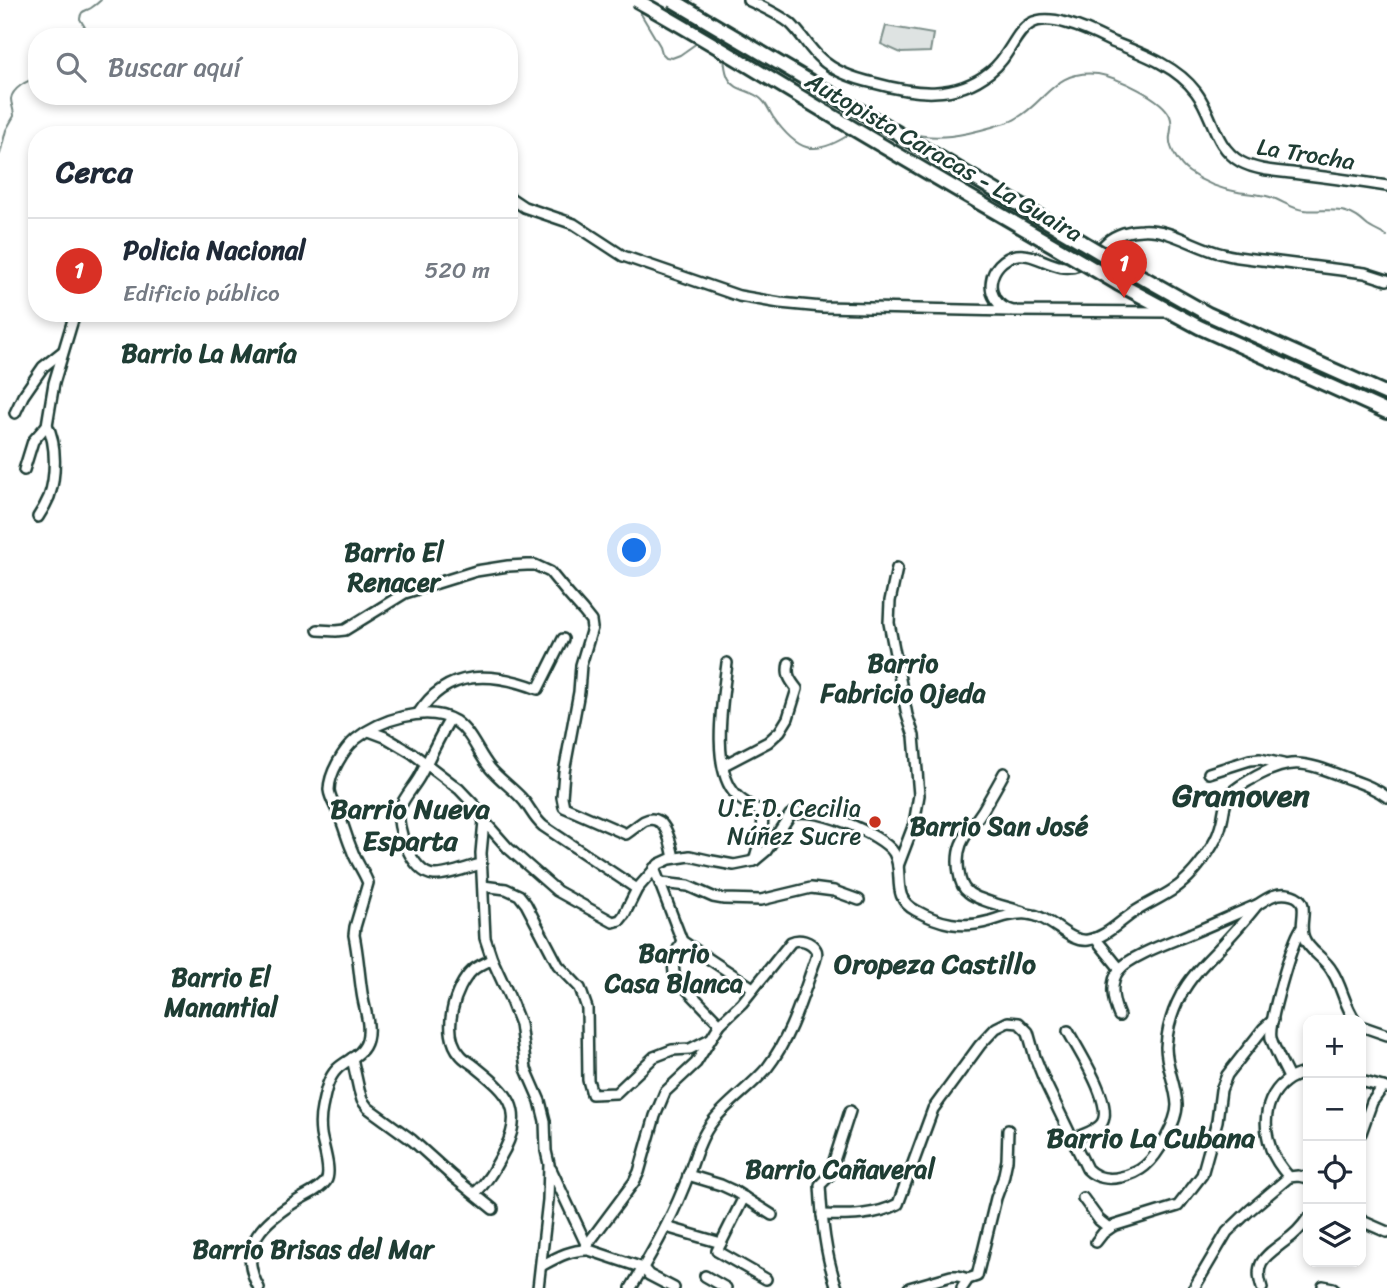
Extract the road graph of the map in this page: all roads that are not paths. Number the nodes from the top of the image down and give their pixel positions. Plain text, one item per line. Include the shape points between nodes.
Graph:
1 (636, 0) edge
2 (672, 0) edge
3 (748, 0) edge
4 (1387, 186) edge
5 (518, 203) edge
6 (1387, 280) edge
7 (1020, 312) junction
8 (1170, 312) junction
9 (72, 322) edge
10 (64, 350) junction
11 (1387, 394) edge
12 (1387, 412) edge
13 (15, 413) dead end
14 (47, 425) junction
15 (24, 470) dead end
16 (38, 517) dead end
17 (897, 568) dead end
18 (318, 630) dead end
19 (563, 639) dead end
20 (727, 663) dead end
21 (789, 663) dead end
22 (418, 713) junction
23 (450, 719) junction
24 (369, 731) junction
25 (425, 764) junction
26 (724, 765) junction
27 (1284, 765) junction
28 (1003, 773) dead end
29 (1209, 773) dead end
30 (1387, 797) edge
31 (484, 821) junction
32 (674, 858) junction
33 (754, 861) junction
34 (481, 864) junction
35 (654, 868) junction
36 (898, 868) junction
37 (661, 883) junction
38 (483, 886) junction
39 (637, 889) junction
40 (859, 900) dead end
41 (1257, 905) junction
42 (1028, 914) junction
43 (1301, 929) junction
44 (1095, 938) junction
45 (682, 942) junction
46 (492, 959) junction
47 (1120, 969) junction
48 (754, 988) junction
49 (1352, 1015) edge
50 (1119, 1016) dead end
51 (1273, 1020) junction
52 (720, 1024) junction
53 (1366, 1028) edge
54 (1068, 1031) dead end
55 (1387, 1035) edge
56 (711, 1039) junction
57 (352, 1058) junction
58 (1303, 1074) edge
59 (1289, 1078) junction
60 (1366, 1082) edge
61 (1385, 1087) edge
62 (850, 1111) dead end
63 (1366, 1119) edge
64 (1008, 1130) dead end
65 (1073, 1139) junction
66 (549, 1164) junction
67 (688, 1175) junction
68 (1289, 1177) junction
69 (1303, 1177) edge
70 (475, 1193) junction
71 (744, 1197) junction
72 (1083, 1198) dead end
73 (493, 1209) dead end
74 (772, 1215) dead end
75 (822, 1215) junction
76 (1303, 1223) edge
77 (1366, 1223) edge
78 (666, 1227) junction
79 (1109, 1228) junction
80 (1387, 1232) edge
81 (1096, 1242) dead end
82 (721, 1243) junction
83 (588, 1247) junction
84 (541, 1266) junction
85 (643, 1268) junction
86 (705, 1276) dead end
87 (654, 1278) junction
88 (766, 1279) dead end
89 (965, 1284) edge
90 (259, 1288) edge
91 (538, 1288) edge
92 (631, 1288) edge
93 (659, 1288) edge
94 (674, 1288) edge
95 (726, 1288) edge
96 (837, 1288) edge
97 (909, 1288) edge
98 (1194, 1288) edge
99 (1262, 1288) edge

1 - 8 highway, Autopista Caracas - La Guaira, bridge
2 - 11 highway, Autopista Caracas - La Guaira, bridge via 1208,314
3 - 4 street, La Trocha via 790,24 833,68 876,84 931,93 952,91 991,72 1028,24 1065,22 1179,74 1198,94 1220,141 1239,162
5 - 7 street via 574,224 623,256 739,296 822,307
6 - 7 street via 1228,255 1164,233 1139,230 1113,237 1091,258 1071,268 1021,255 1007,259 992,279 992,294 1002,306
7 - 8 street
8 - 12 highway, Autopista Caracas - La Guaira
9 - 10 street
10 - 13 street via 43,367
10 - 14 street
14 - 15 street via 33,441
14 - 16 street via 54,480
17 - 36 street via 889,623 915,736 919,796
18 - 32 street via 345,629 405,593 475,571 535,565 550,572 592,624 564,772 564,807 626,834 645,821 658,821 667,831
19 - 22 street via 538,689 510,680 473,677 433,695
20 - 26 street via 720,729
21 - 26 street via 787,673 797,689 784,726 768,742
22 - 23 street
22 - 24 street
23 - 25 street
23 - 39 street via 463,727 489,766 543,826
24 - 25 street
24 - 57 street via 342,757 329,789 368,883 354,935 368,1036
25 - 31 street via 459,789 480,810
25 - 34 street via 399,811 412,859 433,875
26 - 33 street via 735,794 763,813
27 - 29 street via 1250,760
27 - 30 street via 1322,768
27 - 44 street via 1229,795 1212,846 1183,882
28 - 42 street via 962,839 958,868 967,892
31 - 34 street
31 - 39 street via 556,891 609,920 620,920
32 - 33 street via 691,856 734,865
32 - 35 street
33 - 36 street via 790,815 802,812 836,819 874,836 895,854
34 - 38 street
35 - 37 street
35 - 39 street
36 - 42 street via 902,899 932,918 962,926
37 - 40 street via 688,886 724,900 761,900 811,888
37 - 45 street
38 - 46 street via 485,937
38 - 56 street via 514,891 523,898 558,965 580,988 587,1008 592,1094 616,1093 654,1057
41 - 43 street via 1277,894 1298,897 1304,910
41 - 47 street via 1153,949
41 - 65 street via 1181,994 1166,1047 1177,1105 1152,1159 1132,1174 1098,1177 1087,1169
42 - 44 street via 1052,923 1072,938
43 - 49 street via 1308,945 1334,972
43 - 51 street
44 - 47 street
45 - 48 street
45 - 52 street via 673,961 675,977
46 - 66 street via 520,1024 526,1069 542,1109
46 - 70 street via 464,981 452,1013 452,1035 460,1055 506,1096 515,1117 505,1148
47 - 50 street via 1113,999
48 - 52 street
48 - 67 street via 791,942 801,939 816,949 785,1038 767,1068 713,1120
51 - 59 street via 1272,1040
51 - 79 street via 1227,1075 1202,1175 1178,1206
52 - 56 street
53 - 55 street
54 - 65 street via 1101,1095 1105,1114 1097,1128
56 - 83 street via 696,1063 665,1092 635,1182
57 - 70 street via 362,1100 369,1108
57 - 90 street via 332,1076 323,1106 326,1181 283,1209 255,1237 251,1267
58 - 59 street
59 - 68 street via 1270,1100 1267,1127 1272,1152
60 - 61 street
61 - 63 street
62 - 75 street via 829,1175 820,1185
64 - 89 street via 1003,1180 976,1276
65 - 75 street via 1045,1082 1028,1032 1019,1023 1007,1022 980,1045 933,1109 898,1204 863,1214
66 - 83 street
66 - 84 street
67 - 71 street
67 - 78 street
68 - 69 street
68 - 98 street via 1227,1232
70 - 73 street
71 - 74 street
71 - 82 street
72 - 79 street
75 - 96 street
76 - 99 street via 1266,1255 1258,1268
77 - 80 street
78 - 82 street
78 - 85 street
79 - 81 street
82 - 88 street via 717,1251
83 - 84 street
83 - 85 street
84 - 91 street
85 - 87 street
85 - 92 street
86 - 95 street
87 - 93 street
87 - 94 street
89 - 97 street via 951,1276

